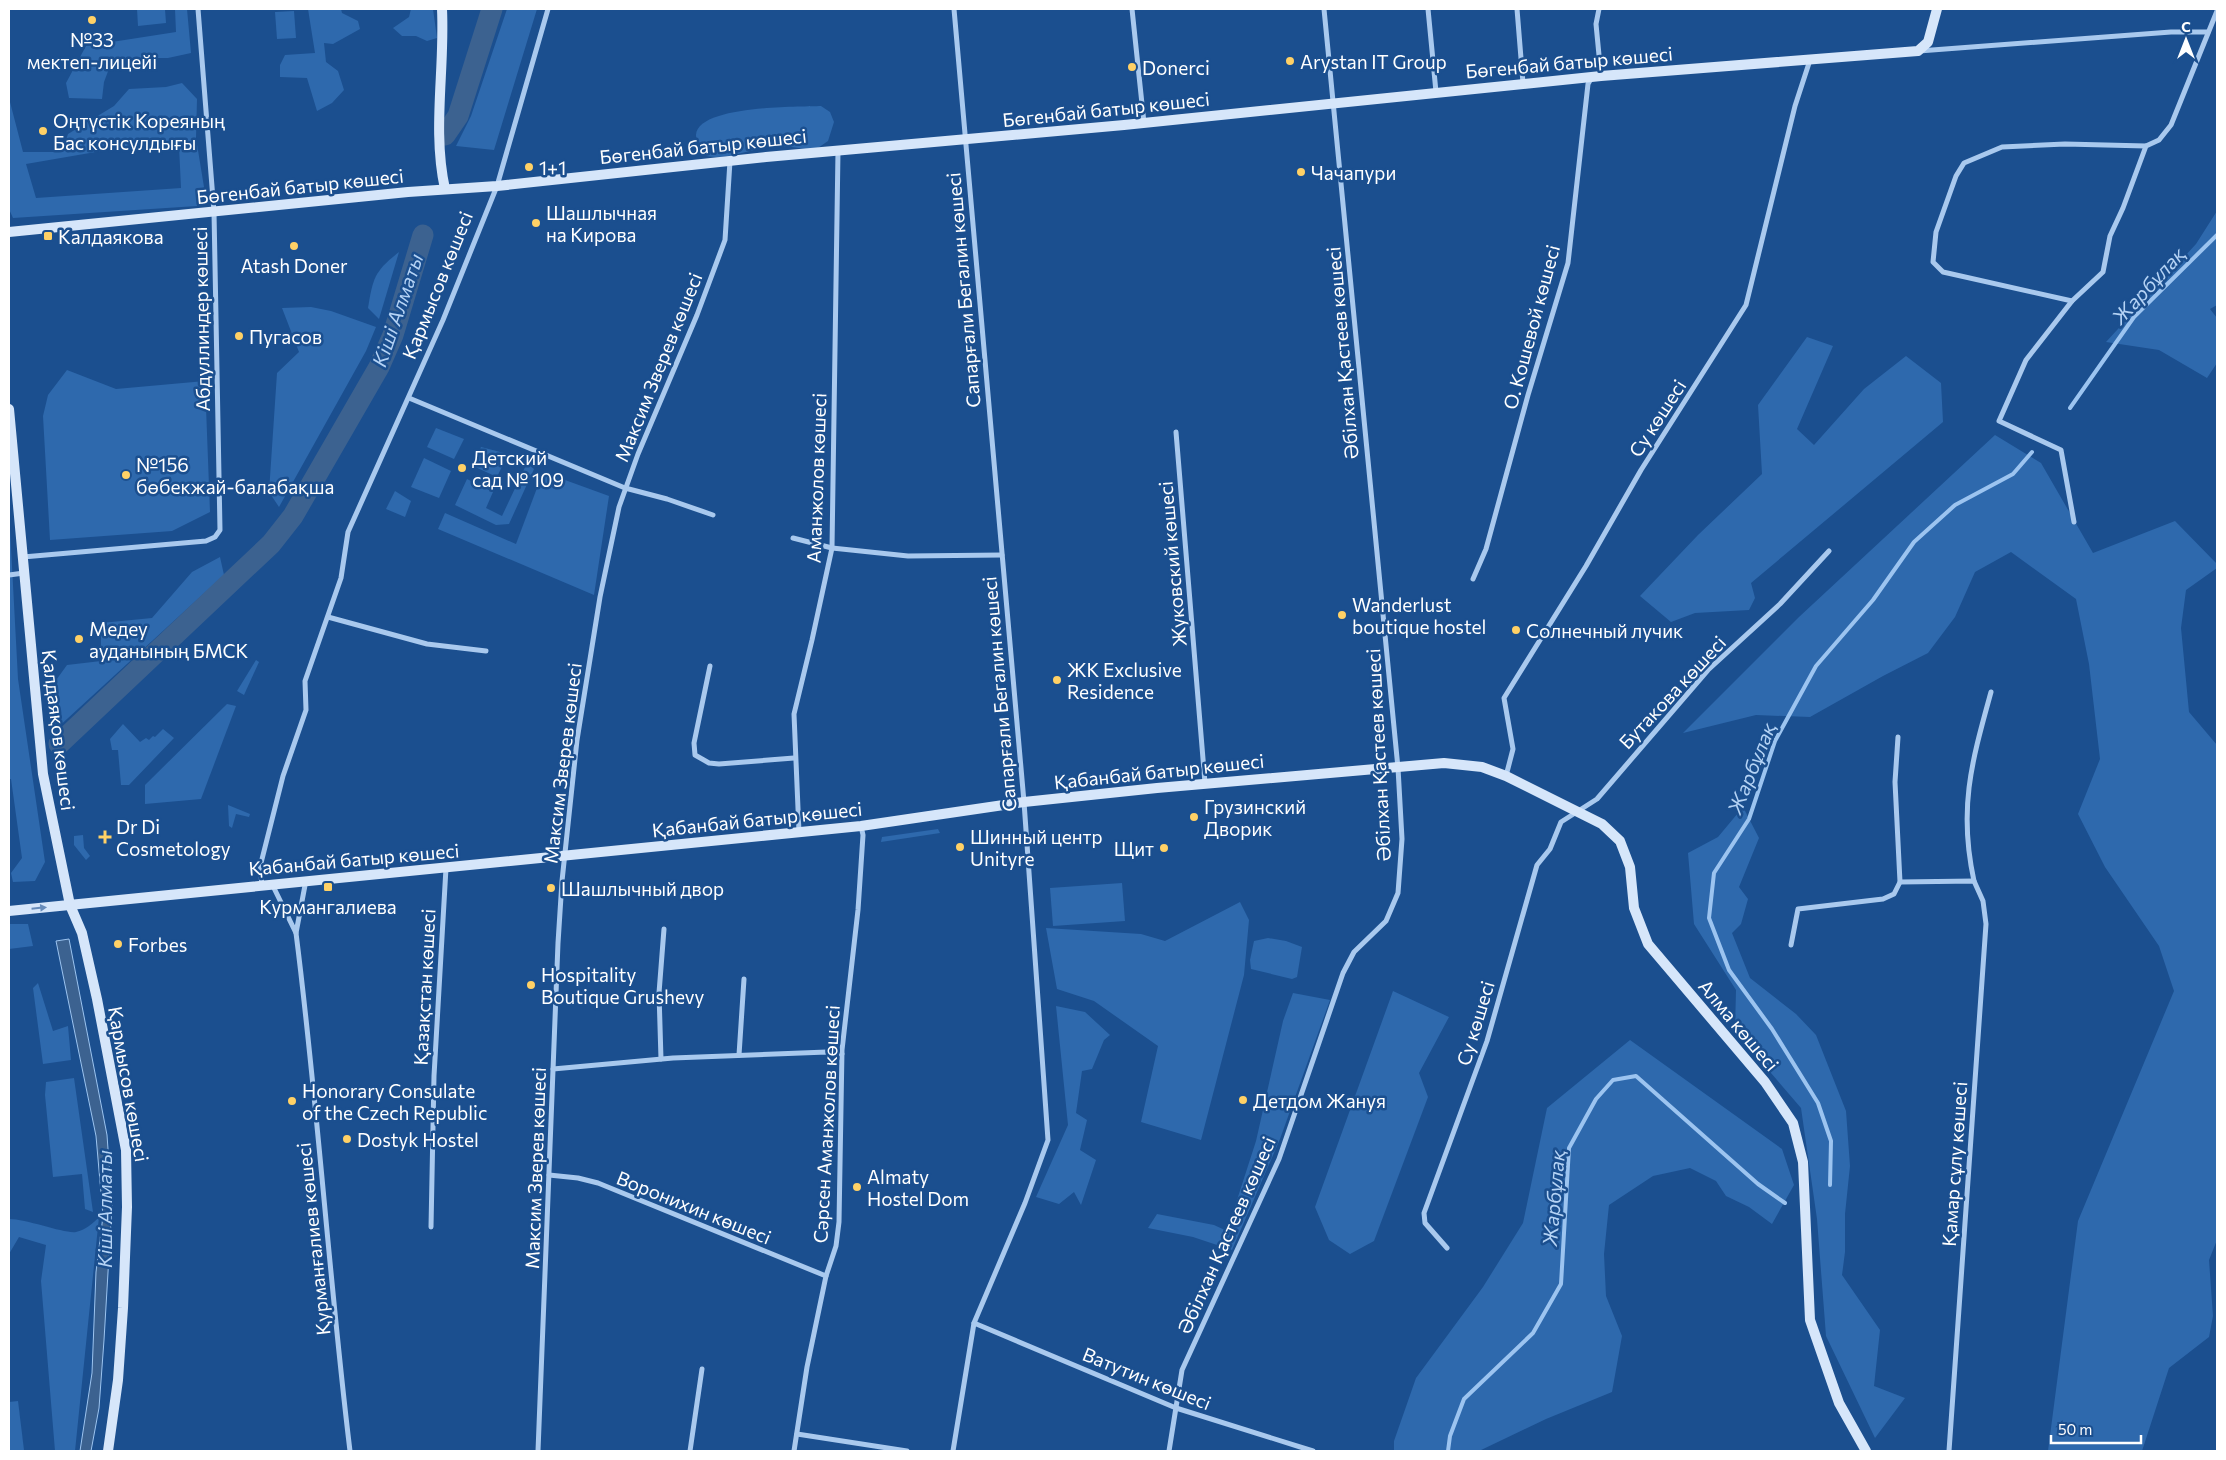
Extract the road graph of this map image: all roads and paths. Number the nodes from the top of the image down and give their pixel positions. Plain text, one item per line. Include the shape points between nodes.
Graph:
1 (198, 9) edge
2 (442, 9) edge
3 (548, 9) edge
4 (954, 9) edge
5 (1132, 9) edge
6 (1324, 9) edge
7 (1428, 9) edge
8 (1517, 9) edge
9 (1599, 9) edge
10 (1938, 9) edge
11 (2217, 11) edge
12 (2208, 32) junction
13 (1918, 51) junction
14 (1810, 59) junction
15 (1596, 76) junction
16 (1524, 84) junction
17 (1436, 92) junction
18 (1334, 104) junction
19 (1144, 122) junction
20 (965, 140) junction
21 (2146, 146) junction
22 (838, 151) junction
23 (730, 160) junction
24 (497, 186) junction
25 (445, 189) junction
26 (214, 212) junction
27 (9, 232) edge
28 (2072, 301) junction
29 (409, 398) junction
30 (9, 410) edge
31 (1176, 432) dead end
32 (624, 488) junction
33 (713, 516) dead end
34 (2074, 522) dead end
35 (793, 538) dead end
36 (832, 548) junction
37 (1830, 551) dead end
38 (1002, 555) junction
39 (23, 557) junction
40 (24, 573) junction
41 (9, 575) edge
42 (1473, 579) dead end
43 (328, 617) junction
44 (486, 652) dead end
45 (710, 666) dead end
46 (1991, 692) dead end
47 (1898, 737) dead end
48 (794, 758) junction
49 (1398, 768) junction
50 (1506, 776) junction
51 (1205, 783) junction
52 (1024, 802) junction
53 (1579, 811) junction
54 (861, 826) junction
55 (798, 832) junction
56 (566, 857) junction
57 (446, 868) junction
58 (306, 880) junction
59 (1974, 880) junction
60 (1900, 882) junction
61 (267, 884) junction
62 (70, 905) junction
63 (9, 911) edge
64 (664, 929) dead end
65 (296, 933) junction
66 (1791, 946) dead end
67 (744, 979) dead end
68 (842, 1054) junction
69 (739, 1055) junction
70 (661, 1059) junction
71 (553, 1068) junction
72 (549, 1175) junction
73 (431, 1228) dead end
74 (1447, 1248) dead end
75 (826, 1276) junction
76 (974, 1323) junction
77 (702, 1369) dead end
78 (1176, 1408) junction
79 (797, 1434) junction
80 (108, 1451) edge
81 (350, 1451) edge
82 (538, 1451) edge
83 (690, 1451) edge
84 (794, 1451) edge
85 (907, 1451) edge
86 (953, 1451) edge
87 (1168, 1451) edge
88 (1313, 1451) edge
89 (1866, 1451) edge
90 (1949, 1451) edge

1 - 26 street, Абдуллиндер көшесі
2 - 25 street via 444,45 439,142
3 - 24 street, Қармысов көшесі
4 - 20 street, Сапарғали Бегалин көшесі
5 - 19 street
6 - 18 street, Әбілхан Қастеев көшесі
7 - 17 street
8 - 16 street
9 - 15 street, О. Кошевой көшесі
10 - 13 street via 1928,42
11 - 12 street
12 - 13 street, Бөгенбай батыр көшесі
12 - 21 street via 2171,125 2159,140
13 - 14 street, Бөгенбай батыр көшесі
14 - 15 street, Бөгенбай батыр көшесі
14 - 50 street, Су көшесі via 1792,115 1746,305 1641,470 1504,698 1513,750
15 - 16 street, Бөгенбай батыр көшесі
15 - 42 street, О. Кошевой көшесі via 1588,84 1568,263 1486,548
16 - 17 street, Бөгенбай батыр көшесі
17 - 18 street, Бөгенбай батыр көшесі
18 - 19 street, Бөгенбай батыр көшесі
18 - 49 street, Әбілхан Қастеев көшесі
19 - 20 street, Бөгенбай батыр көшесі
20 - 22 street, Бөгенбай батыр көшесі
20 - 38 street, Сапарғали Бегалин көшесі
21 - 28 street via 2110,236 2103,272
21 - 28 street via 2066,144 2002,147 1964,163 1956,176 1936,232 1933,262 1943,272
22 - 23 street, Бөгенбай батыр көшесі
22 - 36 street, Аманжолов көшесі
23 - 24 street, Бөгенбай батыр көшесі
23 - 32 street, Максим Зверев көшесі via 725,240
24 - 25 street, Бөгенбай батыр көшесі
24 - 29 street, Қармысов көшесі
25 - 26 street, Бөгенбай батыр көшесі
26 - 27 street, Бөгенбай батыр көшесі
26 - 39 street, Абдуллиндер көшесі via 220,530 206,541
28 - 34 street via 2026,360 1999,421 2061,450
29 - 32 street
29 - 43 street, Қармысов көшесі via 348,532 341,578
30 - 39 street, Қалдаяқов көшесі
31 - 51 street, Жуковский көшесі
32 - 33 street
32 - 56 street, Максим Зверев көшесі via 600,597 577,740
35 - 36 street
36 - 38 street via 908,556
36 - 48 street, Аманжолов көшесі via 796,700
37 - 53 street, Бутакова көшесі via 1780,604 1708,670 1597,799
38 - 52 street, Сапарғали Бегалин көшесі
39 - 40 street, Қалдаяқов көшесі
40 - 41 street
40 - 62 street, Қалдаяқов көшесі via 43,774
43 - 44 street via 427,644
43 - 61 street, Қармысов көшесі via 305,681 306,710 283,776 260,867
45 - 48 street via 694,742 695,755 709,763 720,764
46 - 59 street, Қамар сұлу көшесі via 1969,777 1966,814 1968,854
47 - 60 street via 1895,782
48 - 55 street, Аманжолов көшесі
49 - 50 street, Қабанбай батыр көшесі via 1444,763 1482,767
49 - 51 street, Қабанбай батыр көшесі
49 - 78 street, Әбілхан Қастеев көшесі via 1402,840 1398,893 1386,921 1354,952 1343,973 1279,1158 1182,1370
50 - 53 street, Алма көшесі
51 - 52 street, Қабанбай батыр көшесі
52 - 54 street, Қабанбай батыр көшесі
52 - 76 street, Сапарғали Бегалин көшесі via 1048,1140
53 - 74 street, Су көшесі via 1561,822 1550,849 1537,865 1487,1042 1424,1213 1425,1224
53 - 89 street, Алма көшесі via 1602,824 1620,841 1630,867 1634,908 1648,944 1765,1082 1793,1123 1803,1162 1810,1320 1839,1403
54 - 55 street, Қабанбай батыр көшесі
54 - 68 street, Сәрсен Аманжолов көшесі via 858,910
55 - 56 street, Қабанбай батыр көшесі
56 - 57 street, Қабанбай батыр көшесі
56 - 71 street, Максим Зверев көшесі via 562,881
57 - 58 street, Қабанбай батыр көшесі
57 - 73 street, Қазақстан көшесі via 434,1076
58 - 61 street, Қабанбай батыр көшесі
58 - 65 street
59 - 60 street
59 - 90 street, Қамар сұлу көшесі via 1983,901 1986,924
60 - 66 street via 1894,894 1884,900 1798,909
61 - 62 street, Қабанбай батыр көшесі
61 - 65 street
63 -> 62 street, Қабанбай батыр көшесі
62 - 80 street, Қармысов көшесі via 82,933 126,1150 123,1308 118,1380
64 - 70 street via 659,993
65 - 81 street, Қурманғалиев көшесі
67 - 69 street
68 - 69 street
68 - 75 street, Сәрсен Аманжолов көшесі via 839,1222 836,1246
69 - 70 street
70 - 71 street
71 - 72 street, Максим Зверев көшесі
72 - 75 street, Воронихин көшесі via 598,1183
72 - 82 street, Максим Зверев көшесі
75 - 79 street, Сәрсен Аманжолов көшесі via 806,1367
76 - 78 street, Ватутин көшесі
76 - 86 street, Сапарғали Бегалин көшесі
77 - 83 street
78 - 87 street, Әбілхан Қастеев көшесі
78 - 88 street, Ватутин көшесі
79 - 84 street, Сәрсен Аманжолов көшесі
79 - 85 street

